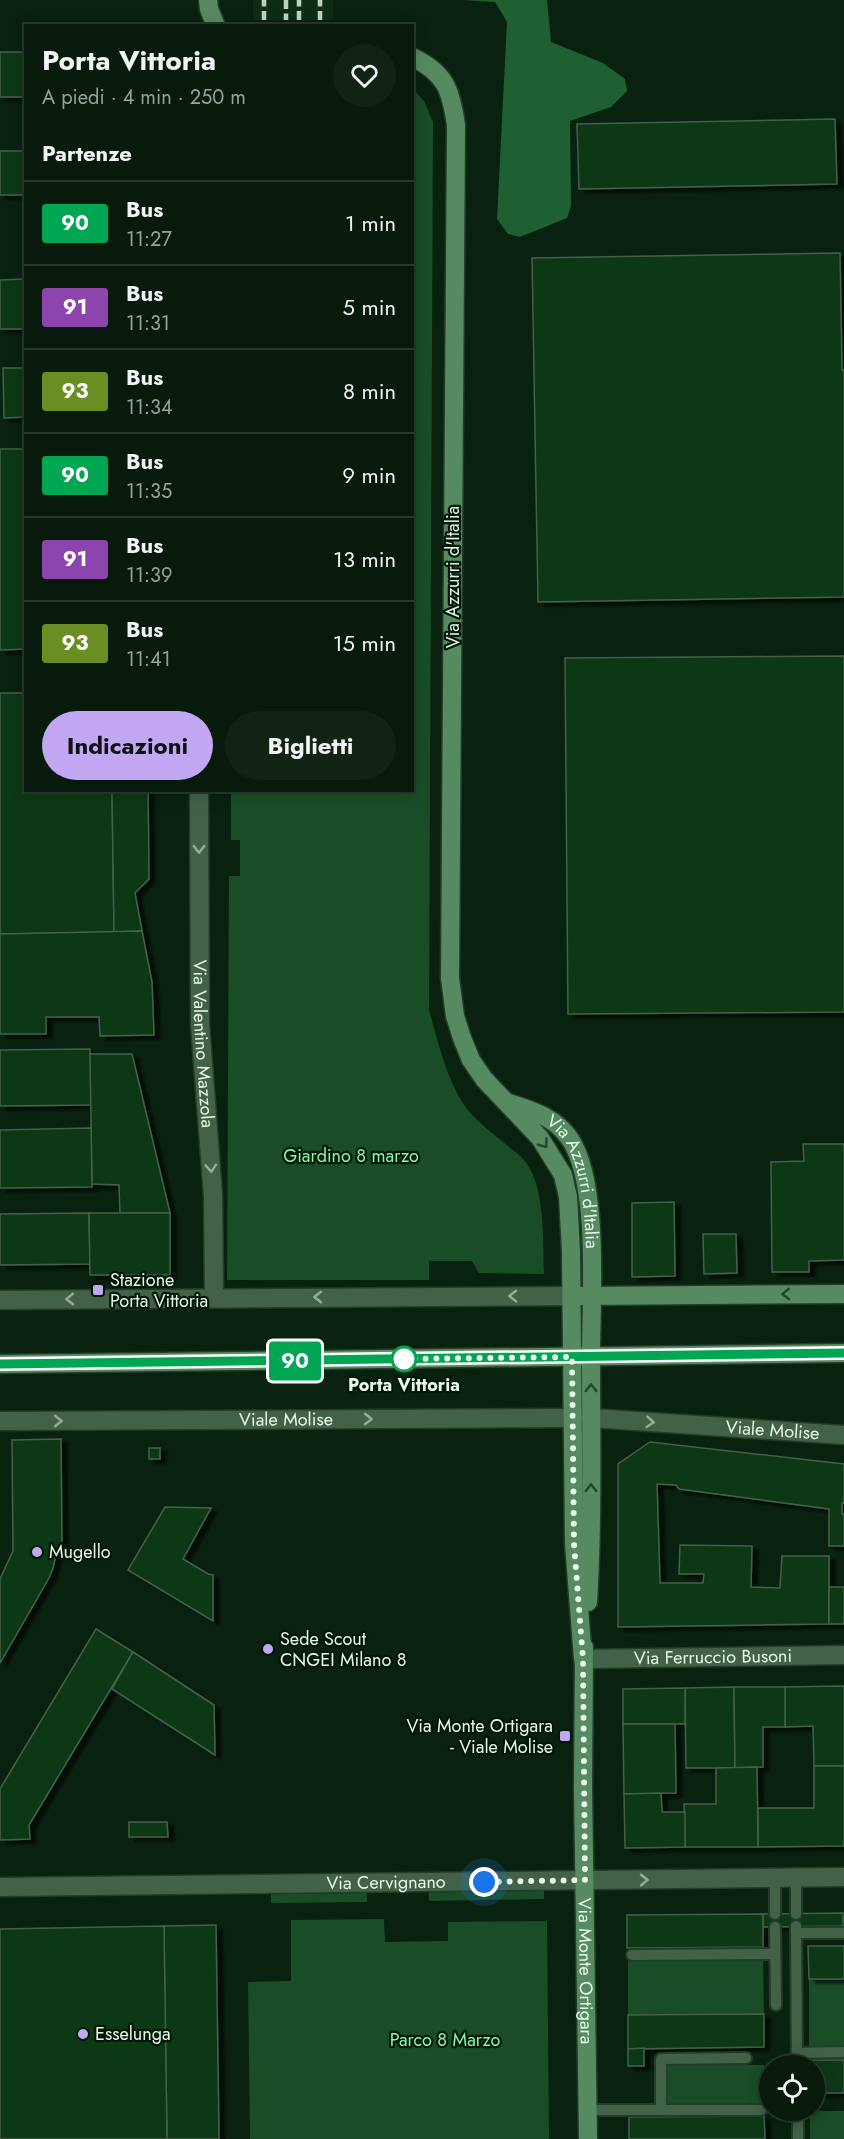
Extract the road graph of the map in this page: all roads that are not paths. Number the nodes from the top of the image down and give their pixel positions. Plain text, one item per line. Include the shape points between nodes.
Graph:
1 (206, 0) edge
2 (203, 24) edge
3 (215, 24) edge
4 (414, 58) edge
5 (199, 792) edge
6 (504, 1101) junction
7 (844, 1294) edge
8 (572, 1296) junction
9 (591, 1296) junction
10 (214, 1297) junction
11 (0, 1300) edge
12 (844, 1353) edge
13 (572, 1357) junction
14 (591, 1357) junction
15 (0, 1364) edge
16 (582, 1418) junction
17 (0, 1421) edge
18 (844, 1435) edge
19 (844, 1655) edge
20 (583, 1659) junction
21 (844, 1877) edge
22 (775, 1878) junction
23 (796, 1878) junction
24 (585, 1880) junction
25 (0, 1887) edge
26 (775, 1914) dead end
27 (796, 1914) dead end
28 (775, 1927) dead end
29 (844, 1933) edge
30 (775, 1954) junction
31 (632, 1955) dead end
32 (776, 2005) dead end
33 (844, 2052) edge
34 (797, 2053) joint
35 (746, 2058) dead end
36 (588, 2110) junction
37 (661, 2110) junction
38 (759, 2110) edge
39 (798, 2121) edge
40 (588, 2139) edge
41 (798, 2139) edge

1 - 2 street
1 - 3 street
4 - 6 street, Via Azzurri d'Italia via 441,78 451,95 456,125 450,978 455,1016 471,1060
5 -> 10 street, Via Valentino Mazzola via 200,1024 213,1196
6 -> 8 street, Via Azzurri d'Italia via 540,1138 562,1175 568,1197
6 - 9 street, Via Azzurri d'Italia via 540,1113 559,1125 571,1141 587,1187 590,1209
7 -> 9 street
8 - 9 street
8 -> 10 street
8 - 13 street
9 - 14 street
10 -> 11 street
12 - 14 street
13 - 14 street
13 - 15 street
13 - 16 street
16 -> 14 street
17 -> 16 street, Viale Molise
16 -> 18 street, Viale Molise
16 - 20 street, Via Monte Ortigara via 592,1546
19 - 20 street, Via Ferruccio Busoni
20 - 24 street, Via Monte Ortigara
21 - 23 street, Via Cervignano
22 - 23 street, Via Cervignano
24 -> 22 street, Via Cervignano
22 - 26 lane
23 - 27 lane
24 - 25 street, Via Cervignano
24 - 36 street, Via Monte Ortigara
28 - 30 lane
29 - 34 lane via 796,1930
30 - 31 lane
30 - 32 lane
33 - 34 lane
35 - 37 lane via 661,2059
36 - 37 lane
36 - 40 street, Via Monte Ortigara
37 - 38 lane
39 - 41 lane

